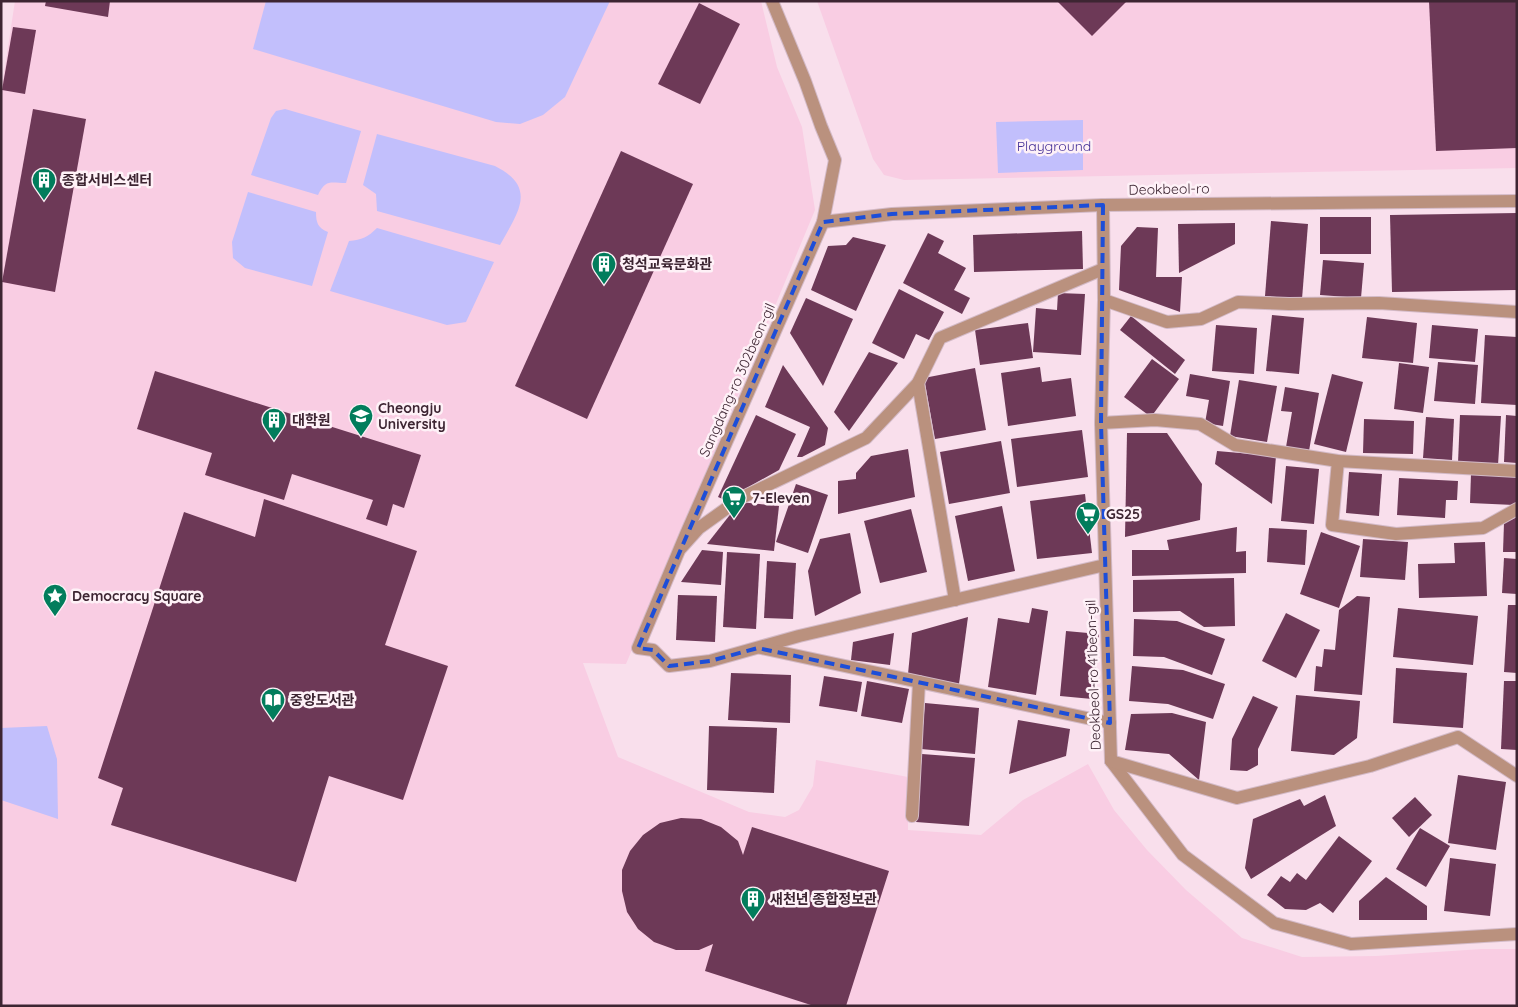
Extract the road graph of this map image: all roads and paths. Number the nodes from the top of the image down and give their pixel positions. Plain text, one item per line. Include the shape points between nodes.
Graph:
1 (772, 1) edge
2 (1517, 201) edge
3 (1103, 205) junction
4 (823, 222) junction
5 (1104, 269) junction
6 (1104, 300) junction
7 (1517, 312) edge
8 (918, 383) junction
9 (1101, 423) junction
10 (1338, 462) junction
11 (1517, 472) edge
12 (1517, 509) edge
13 (678, 551) junction
14 (1105, 565) junction
15 (955, 600) junction
16 (758, 648) junction
17 (919, 682) junction
18 (1110, 723) junction
19 (1111, 761) junction
20 (1517, 776) edge
21 (912, 816) dead end
22 (1517, 934) edge

1 - 4 street, Sangdang-ro 302beon-gil via 835,160
2 - 3 street, Deokbeol-ro
3 - 4 street, Deokbeol-ro via 892,214
3 - 5 street, Deokbeol-ro 41beon-gil
4 - 13 street, Sangdang-ro 302beon-gil
5 - 6 street, Deokbeol-ro 41beon-gil
5 - 8 street via 940,338
6 - 7 street via 1168,322 1201,319 1238,302 1373,303
6 - 9 street, Deokbeol-ro 41beon-gil
8 - 13 street via 866,438 741,498 699,528
8 - 15 street
9 - 10 street via 1155,420 1200,424 1235,445
9 - 14 street, Deokbeol-ro 41beon-gil
10 - 11 street
10 - 12 street via 1332,525 1396,534 1483,528
13 - 16 street, Sangdang-ro 302beon-gil via 638,648 653,650 669,666 710,661
14 - 15 street, Sangdang-ro 302beon-gil
14 - 18 street, Deokbeol-ro 41beon-gil
15 - 16 street, Sangdang-ro 302beon-gil
16 - 17 street, Sangdang-ro 302beon-gil
17 - 18 street, Sangdang-ro 302beon-gil
17 - 21 street
18 - 19 street, Deokbeol-ro 41beon-gil
19 - 20 street, Deokbeol-ro 41beon-gil via 1237,798 1370,766 1458,737
19 - 22 street via 1183,855 1274,922 1351,944

